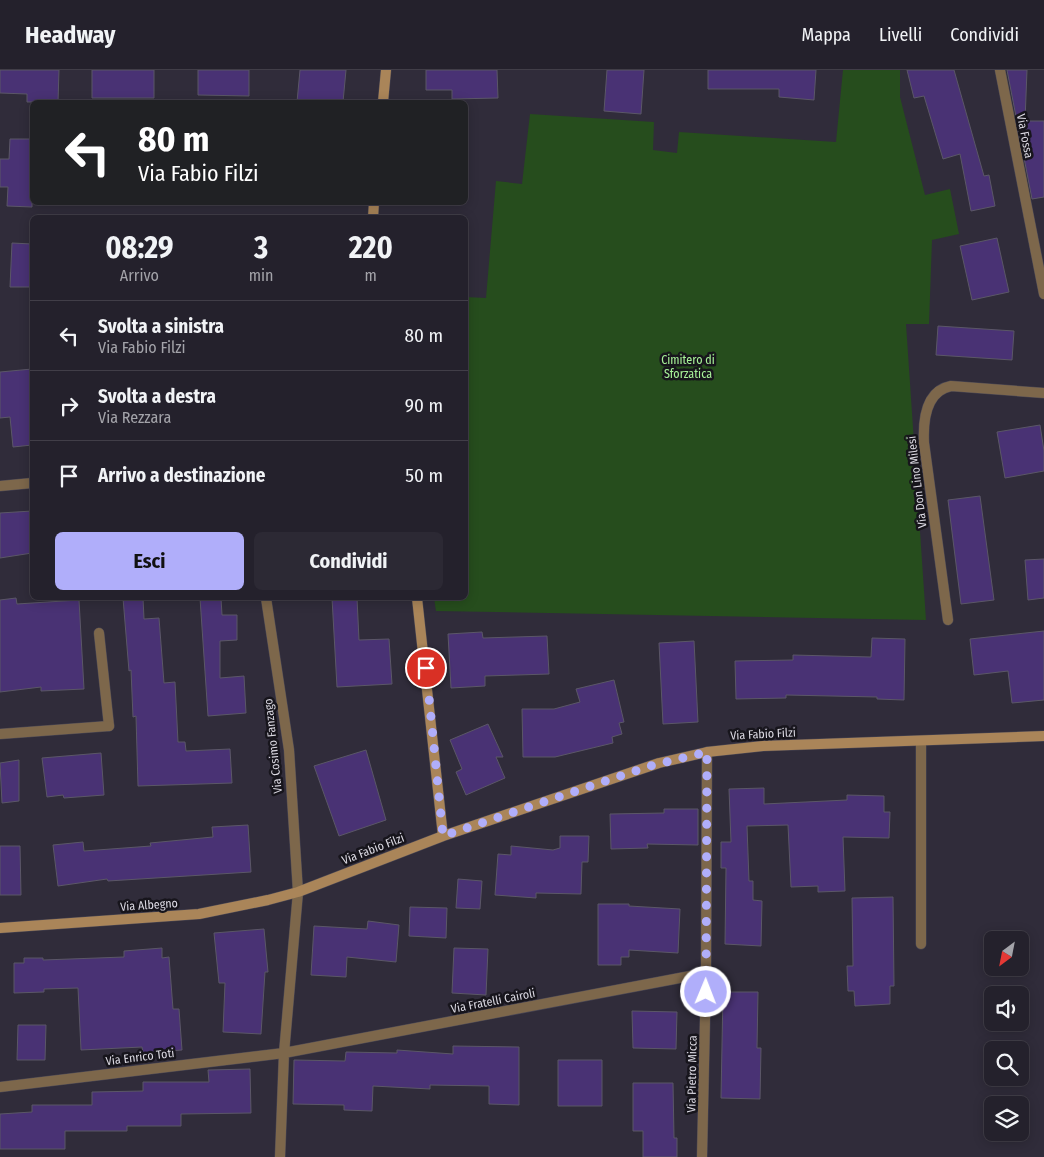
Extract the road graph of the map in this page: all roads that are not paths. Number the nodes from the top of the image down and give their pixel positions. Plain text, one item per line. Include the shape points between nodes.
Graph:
1 (386, 70) edge
2 (1000, 70) edge
3 (383, 100) edge
4 (1044, 294) edge
5 (1044, 393) edge
6 (30, 483) edge
7 (0, 486) edge
8 (266, 600) edge
9 (417, 600) edge
10 (948, 620) dead end
11 (99, 633) dead end
12 (0, 734) edge
13 (1044, 736) edge
14 (921, 741) junction
15 (707, 752) junction
16 (443, 836) junction
17 (298, 892) junction
18 (0, 928) edge
19 (922, 944) dead end
20 (706, 973) junction
21 (284, 1053) junction
22 (0, 1087) edge
23 (280, 1157) edge
24 (702, 1157) edge

1 - 3 street
2 - 4 street, Via Fossa
5 - 10 street, Via Don Lino Milesi via 951,386 938,390 928,407 924,444
6 - 7 street
8 - 17 street, Via Cosimo Fanzago via 289,750
9 - 16 street
11 - 12 street via 109,726
13 - 14 street, Via Fabio Filzi
14 - 15 street, Via Fabio Filzi via 763,746
14 - 19 street
15 - 16 street, Via Fabio Filzi via 650,766
15 - 20 street, Via Pietro Micca
16 - 17 street, Via Fabio Filzi
17 - 18 street, Via Albegno via 199,914
17 - 21 street, Via Cosimo Fanzago
20 - 21 street, Via Fratelli Cairoli
20 - 24 street, Via Pietro Micca
21 - 22 street, Via Enrico Toti
21 - 23 street, Via Cosimo Fanzago

